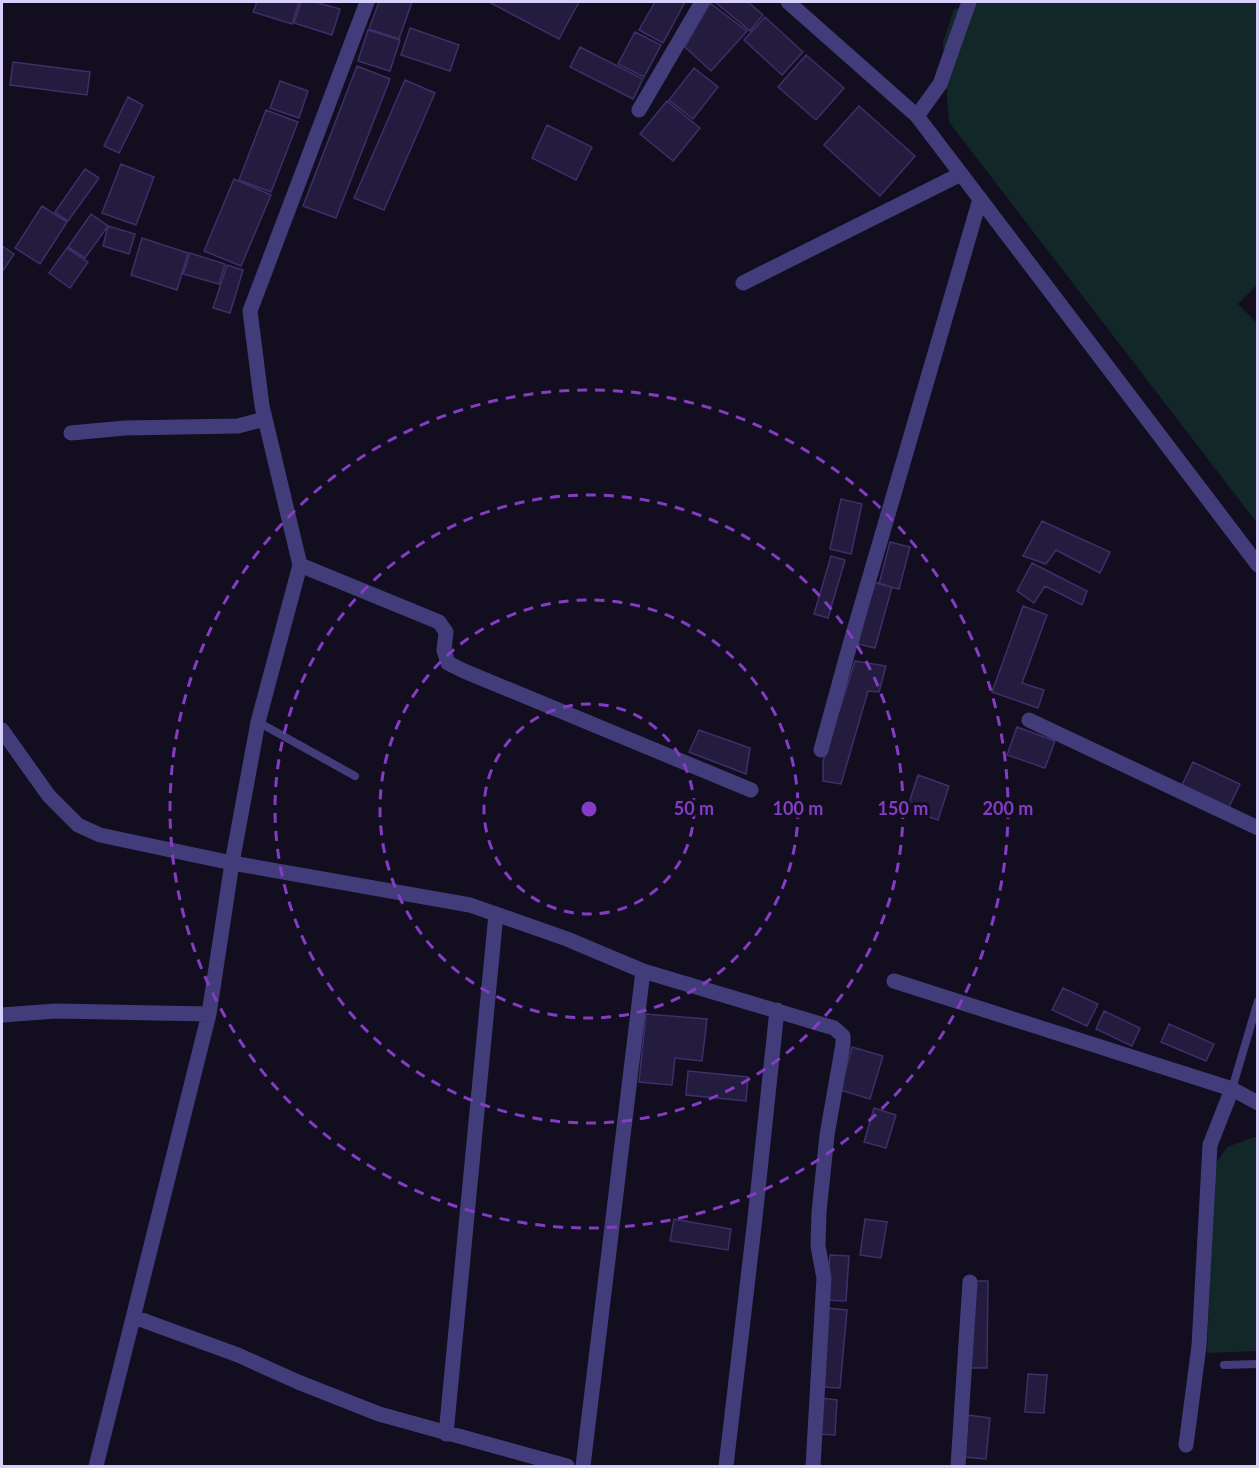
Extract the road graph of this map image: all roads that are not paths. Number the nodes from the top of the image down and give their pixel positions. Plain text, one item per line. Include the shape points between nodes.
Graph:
1 (350, 2) edge
2 (702, 2) edge
3 (788, 2) edge
4 (969, 2) edge
5 (366, 5) edge
6 (639, 110) dead end
7 (917, 116) junction
8 (961, 174) junction
9 (980, 199) junction
10 (743, 283) dead end
11 (265, 419) junction
12 (71, 433) dead end
13 (1257, 565) edge
14 (300, 566) junction
15 (1029, 720) dead end
16 (258, 722) junction
17 (2, 730) edge
18 (821, 750) dead end
19 (355, 776) dead end
20 (751, 790) dead end
21 (1257, 828) edge
22 (232, 863) junction
23 (496, 914) junction
24 (643, 971) junction
25 (894, 981) dead end
26 (1257, 1001) edge
27 (777, 1010) junction
28 (209, 1014) junction
29 (2, 1015) edge
30 (1232, 1089) junction
31 (1257, 1103) edge
32 (970, 1282) dead end
33 (134, 1317) junction
34 (1257, 1364) edge
35 (1224, 1365) dead end
36 (446, 1434) junction
37 (1186, 1445) dead end
38 (96, 1467) edge
39 (567, 1467) edge
40 (583, 1467) edge
41 (726, 1467) edge
42 (813, 1467) edge
43 (957, 1467) edge

1 - 5 street
2 - 6 street
3 - 7 street
4 - 7 street via 940,84
5 - 11 street via 250,311
7 - 8 street
8 - 9 street
8 - 10 street
9 - 13 street
9 - 18 street
11 - 12 street via 238,426
11 - 14 street
14 - 16 street
14 - 20 street via 439,622 446,632 444,650 448,663 464,671
15 - 21 street
16 - 19 lane
16 - 22 street
17 - 22 street via 49,796 78,825 100,835
22 - 23 street via 470,905
22 - 28 street
23 - 24 street
23 - 36 street
24 - 27 street
24 - 40 street
25 - 30 street
26 - 30 lane
27 - 41 street
27 - 42 street via 834,1028 843,1036 819,1212 818,1246 824,1278
28 - 29 street via 56,1011
28 - 33 street
30 - 31 street
30 - 37 street via 1210,1145 1199,1346
32 - 43 street
33 - 36 street via 380,1414
33 - 38 street
34 - 35 lane
36 - 39 street

